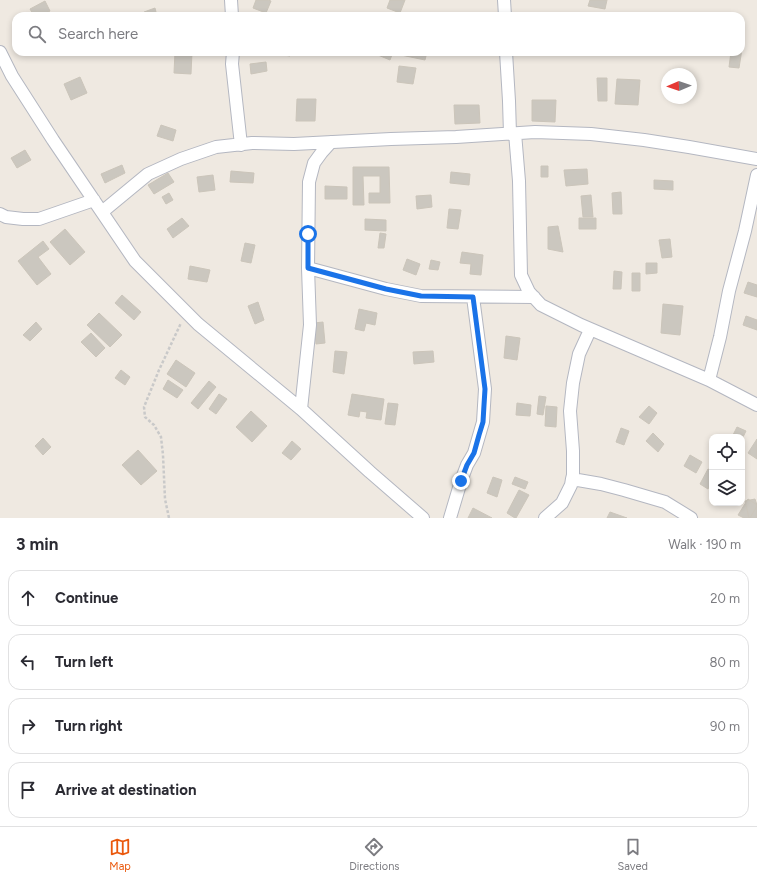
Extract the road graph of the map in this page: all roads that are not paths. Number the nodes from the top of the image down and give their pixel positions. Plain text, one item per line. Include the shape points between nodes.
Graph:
1 (231, 0) edge
2 (504, 0) edge
3 (232, 12) edge
4 (504, 12) edge
5 (0, 52) edge
6 (232, 56) edge
7 (506, 56) edge
8 (512, 133) junction
9 (332, 142) junction
10 (241, 145) junction
11 (757, 159) edge
12 (757, 175) edge
13 (94, 200) junction
14 (102, 212) junction
15 (0, 214) edge
16 (308, 268) junction
17 (473, 297) junction
18 (534, 297) junction
19 (590, 330) junction
20 (709, 380) junction
21 (757, 405) edge
22 (301, 409) junction
23 (572, 480) junction
24 (424, 518) edge
25 (450, 518) edge
26 (545, 518) edge
27 (691, 518) edge

1 - 3 street
2 - 4 street
5 - 13 street via 16,83
6 - 10 street
7 - 8 street
8 - 9 street
8 - 11 street via 591,134
8 - 18 street via 519,181 521,275
9 - 10 street
9 - 16 street via 314,163 309,182
10 - 14 street via 216,147 148,174
12 - 20 street
13 - 14 street
13 - 15 street via 39,218 23,219
14 - 22 street via 136,261 198,324
16 - 17 street via 421,296
16 - 22 street via 310,325
17 - 18 street
17 - 25 street via 485,389 483,422
18 - 19 street via 541,304
19 - 20 street
19 - 23 street via 579,354 573,383 570,410
20 - 21 street
22 - 24 street
23 - 26 street via 562,503
23 - 27 street via 601,484 665,502

